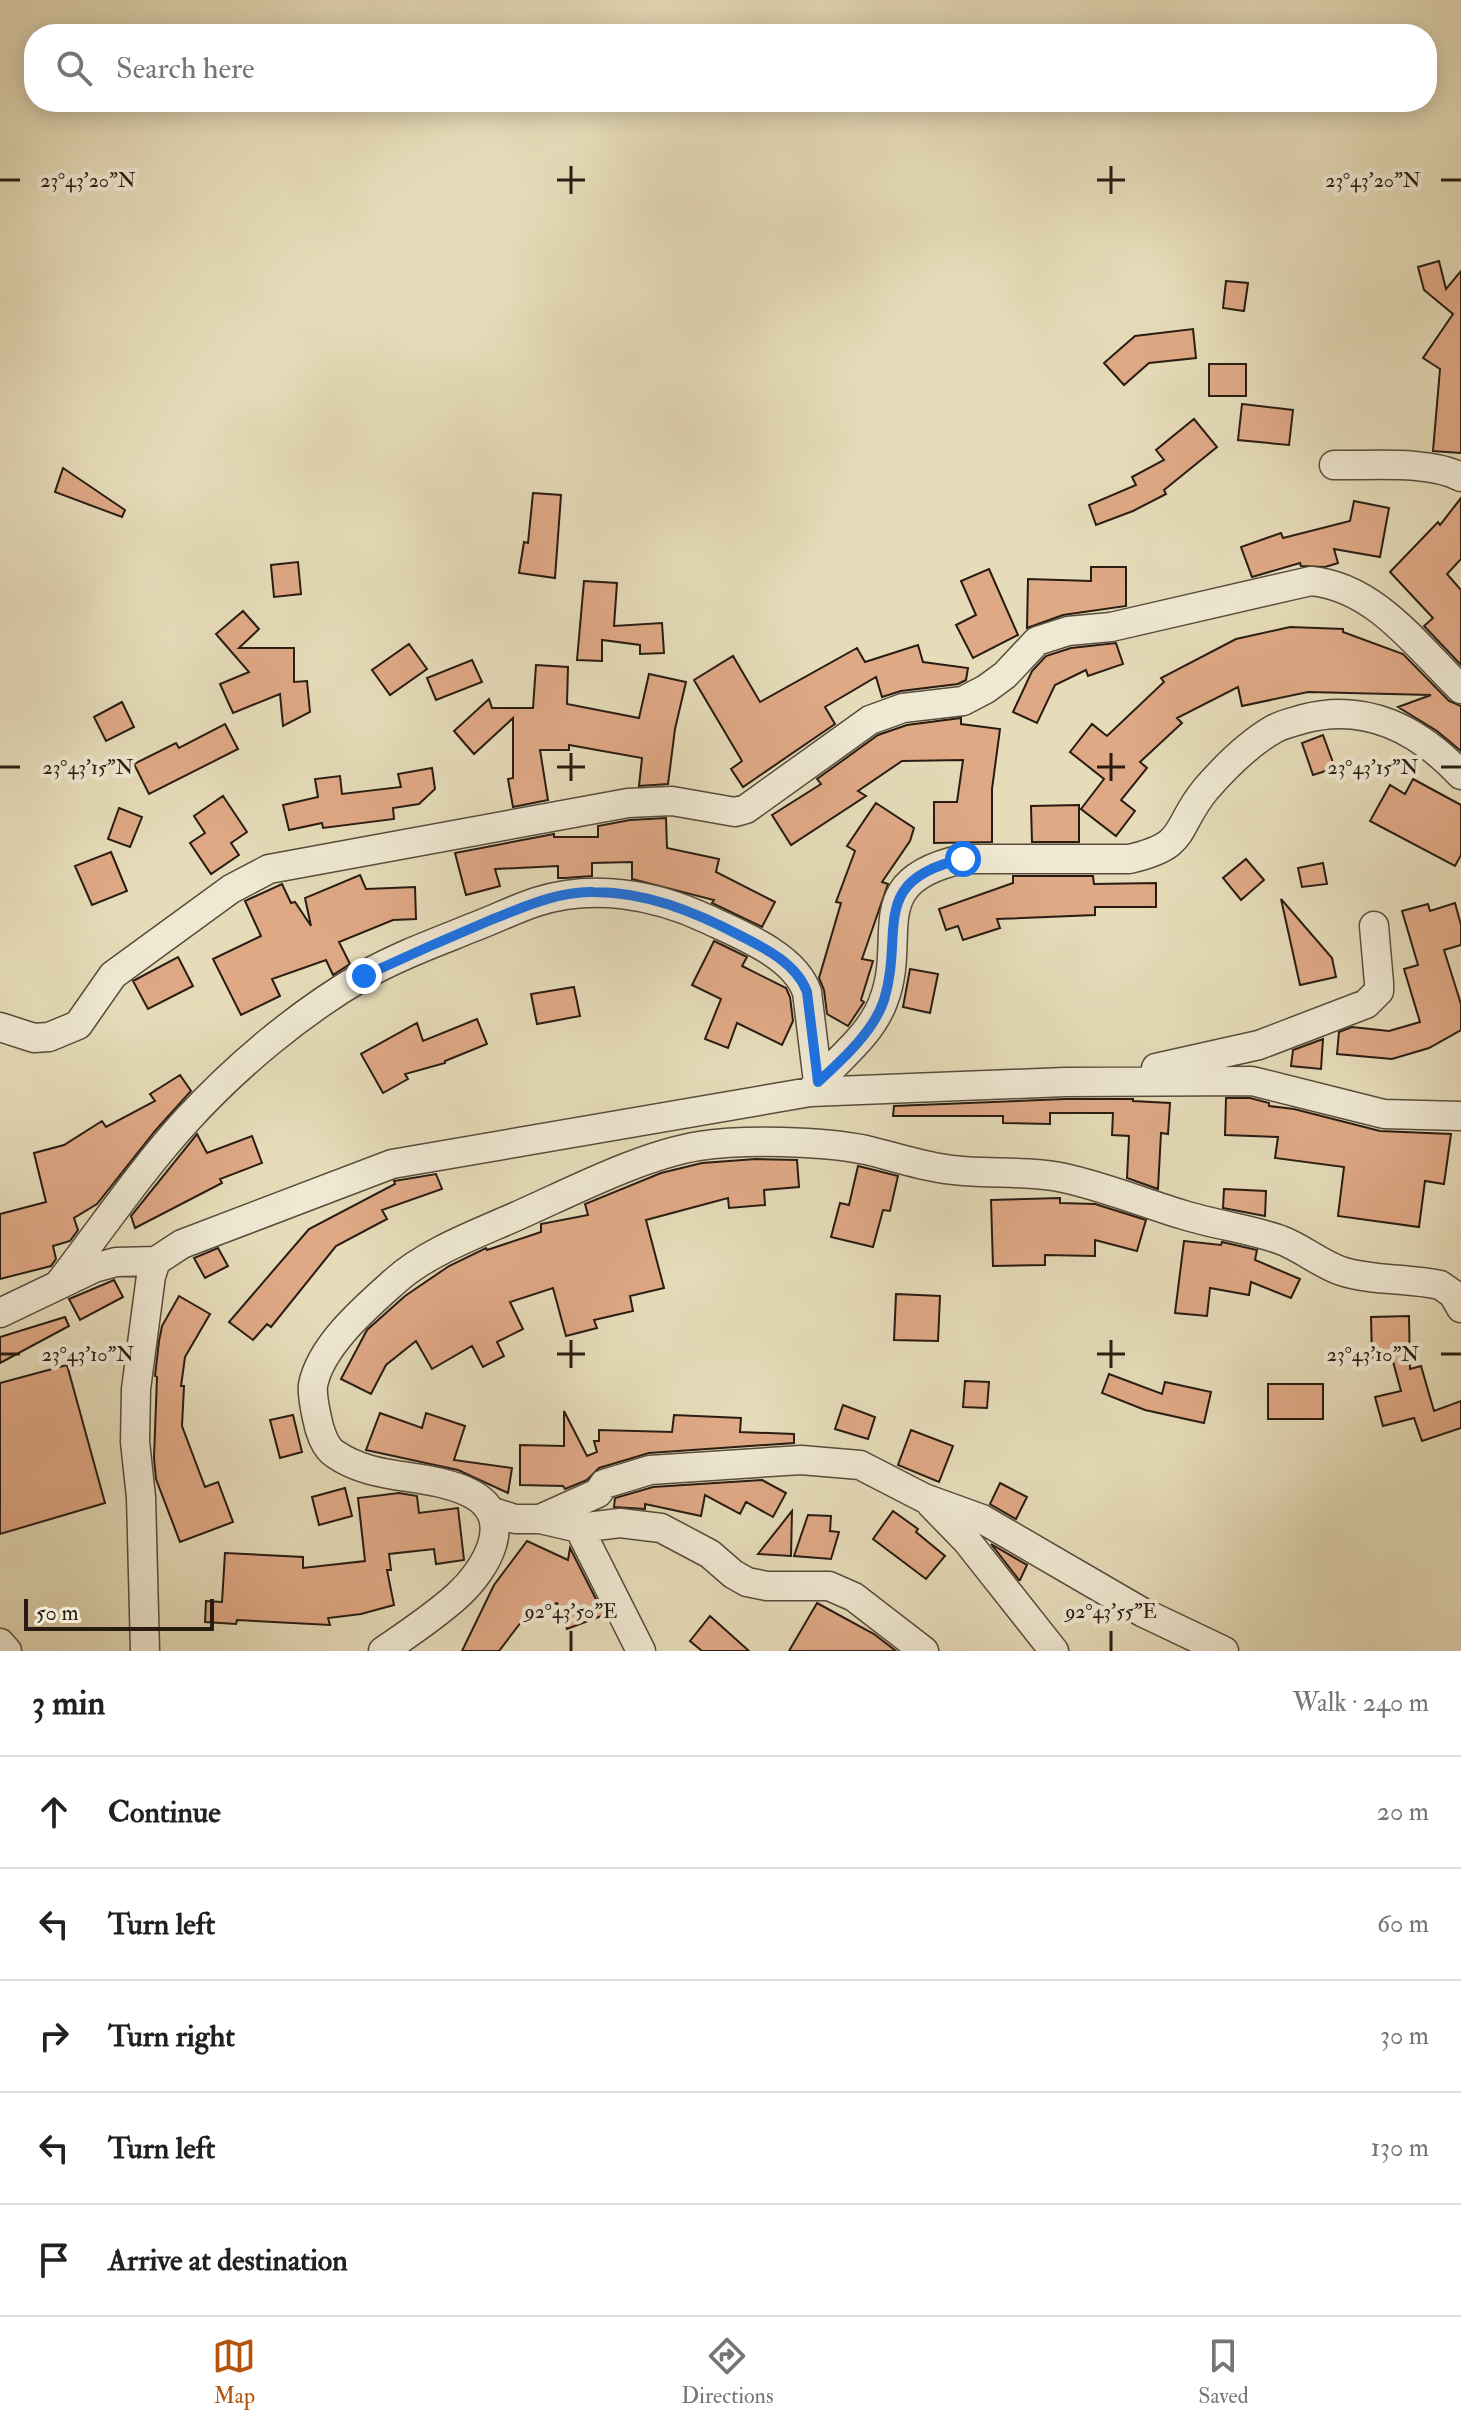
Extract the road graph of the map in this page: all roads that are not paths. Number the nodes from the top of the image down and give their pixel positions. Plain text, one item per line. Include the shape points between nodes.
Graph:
1 (1334, 465) dead end
2 (1461, 477) edge
3 (1461, 689) edge
4 (1461, 775) edge
5 (1374, 926) dead end
6 (0, 1027) edge
7 (1065, 1082) junction
8 (814, 1087) junction
9 (1461, 1116) edge
10 (156, 1261) junction
11 (58, 1285) junction
12 (1461, 1308) edge
13 (0, 1313) edge
14 (924, 1498) junction
15 (493, 1512) junction
16 (540, 1519) junction
17 (579, 1528) junction
18 (1142, 1612) junction
19 (428, 1618) junction
20 (0, 1643) edge
21 (7, 1651) edge
22 (145, 1651) edge
23 (383, 1651) edge
24 (412, 1651) edge
25 (641, 1651) edge
26 (924, 1651) edge
27 (1054, 1651) edge
28 (1190, 1651) edge
29 (1224, 1651) edge

1 - 2 street via 1424,467
3 - 6 street via 1371,601 1334,583 1311,581 1111,627 1068,631 1037,641 1005,675 963,701 903,708 870,720 746,809 735,812 672,801 628,803 269,869 231,889 113,975 78,1025 34,1038
4 - 8 street via 1429,744 1370,716 1317,716 1278,727 1252,743 1204,792 1170,845 1153,853 1129,859 963,859 941,864 917,877 900,895 883,1003 864,1034
5 - 7 street via 1379,991 1366,1004 1232,1052
7 - 8 street
7 - 9 street via 1252,1081 1384,1114
8 - 10 street via 392,1164 182,1244
8 - 11 street via 807,992 803,980 782,960 684,909 639,896 591,891 538,902 364,976 315,1008 185,1123
10 - 11 street via 105,1265
10 - 22 street via 136,1389
11 - 13 street
12 - 15 street via 1440,1285 1344,1272 1265,1235 1060,1177 947,1170 829,1145 701,1145 579,1188 407,1269 354,1318 327,1354 313,1386 317,1420 329,1452 359,1468 471,1494
14 - 16 street via 860,1465 801,1460 723,1464 650,1470 618,1479
14 - 18 street via 982,1519
14 - 27 street via 967,1541
15 - 16 street
15 - 19 street via 496,1529 481,1567 459,1594
16 - 17 street
17 - 25 street
17 - 26 street via 620,1523 661,1528 710,1554 747,1582 829,1586 854,1597
18 - 28 street
18 - 29 street
19 - 23 street
19 - 24 street
20 - 21 street

